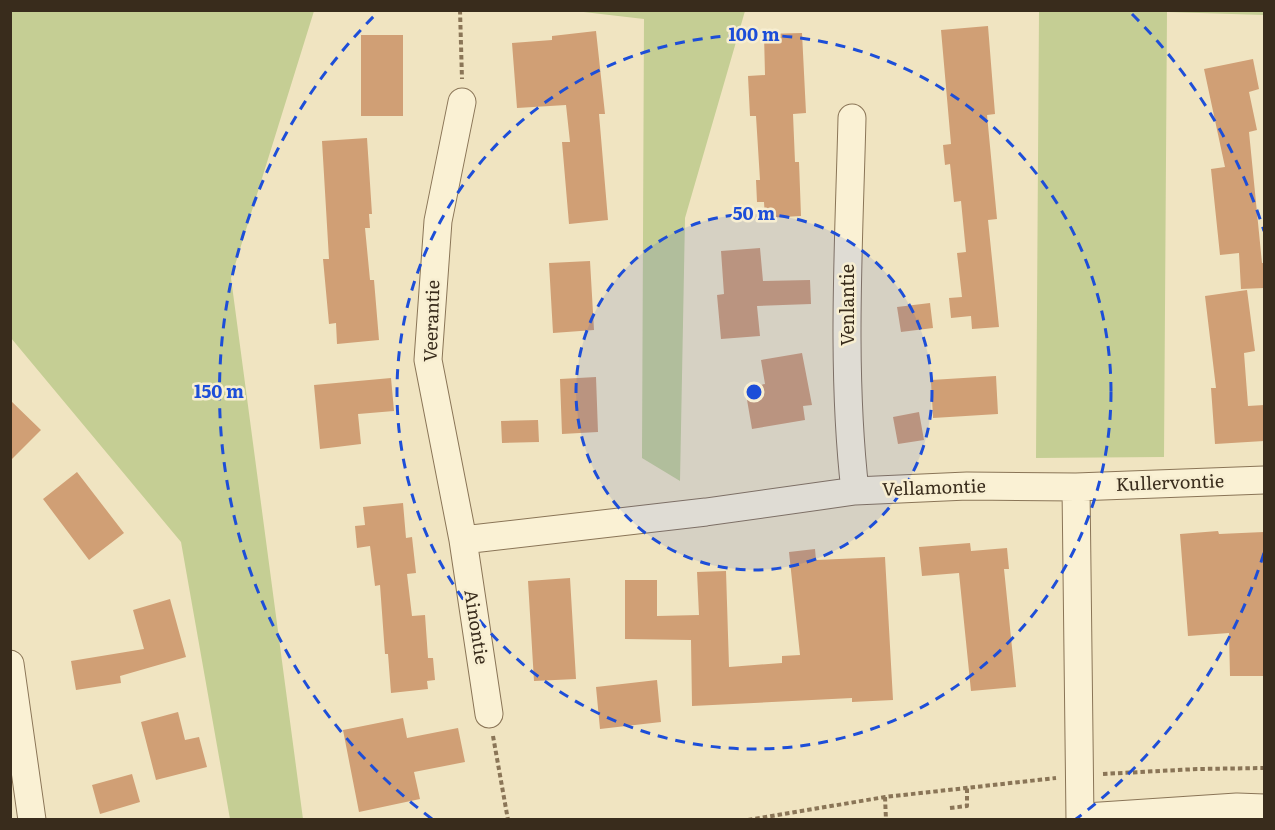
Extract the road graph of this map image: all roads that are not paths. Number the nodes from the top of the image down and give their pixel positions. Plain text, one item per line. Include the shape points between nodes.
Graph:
1 (462, 102) road end
2 (852, 118) dead end
3 (1264, 480) edge
4 (1076, 487) junction
5 (855, 491) junction
6 (463, 540) junction
7 (10, 664) edge
8 (489, 714) road end
9 (24, 808) edge
10 (1264, 811) edge
11 (1080, 819) edge
12 (1086, 819) edge

1 - 6 street, Veerantie via 438,221 428,360
2 - 5 street, Venlantie via 849,440
3 - 4 street, Kullervontie
4 - 5 street, Vellamontie
4 - 11 street
5 - 6 street, Vellamontie
6 - 8 street, Ainontie
7 - 9 street
10 - 12 street

